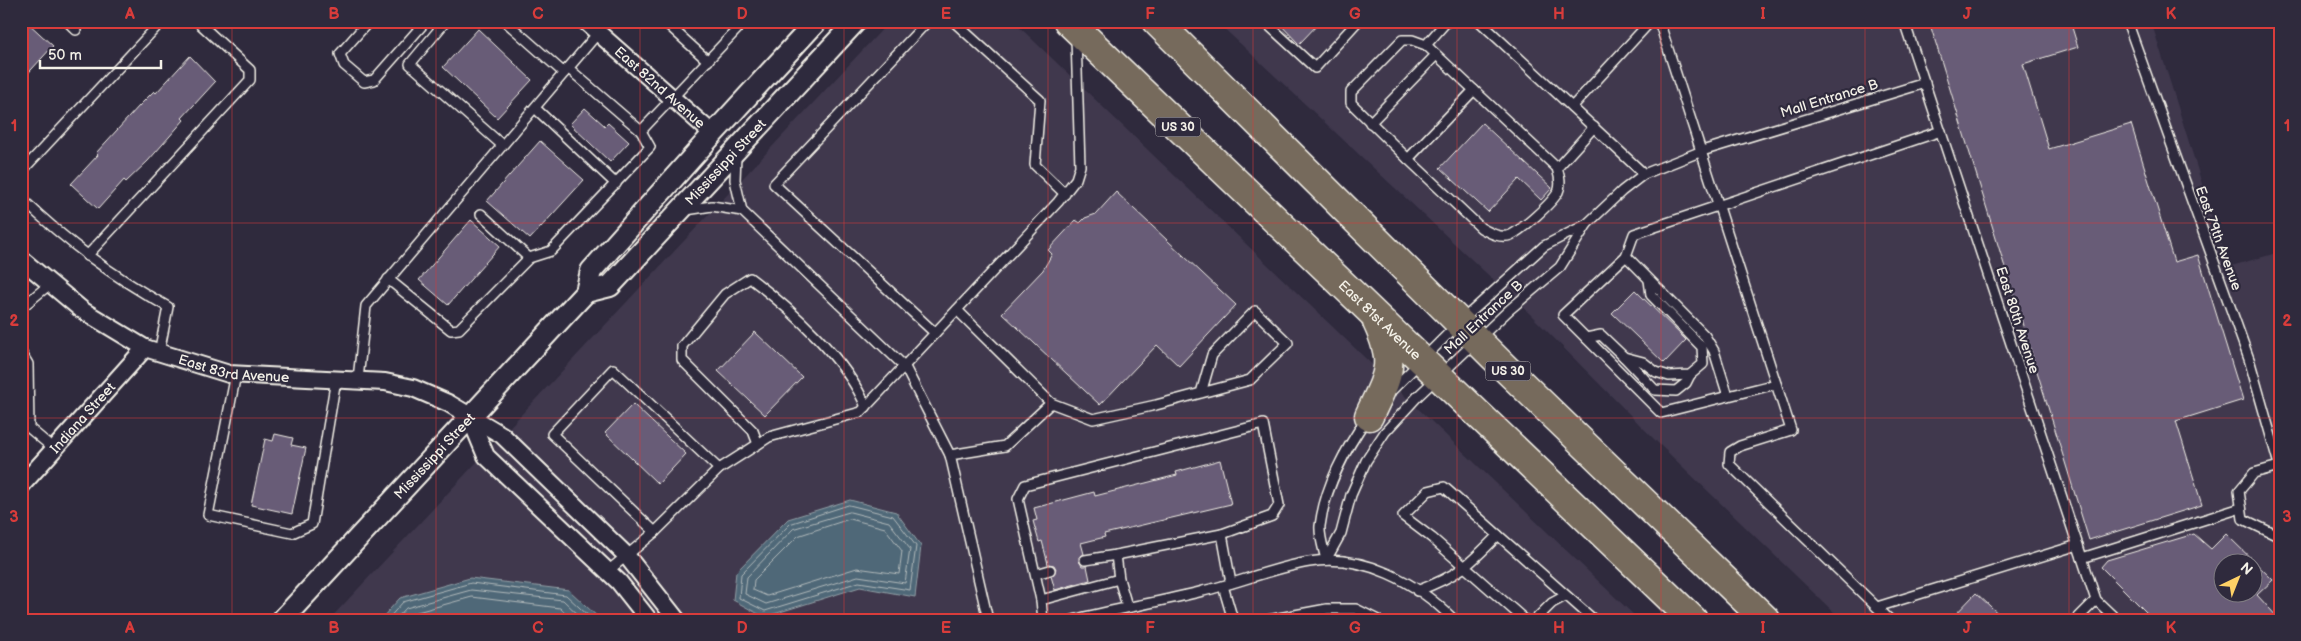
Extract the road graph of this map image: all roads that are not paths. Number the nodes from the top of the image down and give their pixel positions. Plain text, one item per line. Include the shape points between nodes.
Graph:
1 (67, 21) edge
2 (162, 21) edge
3 (197, 21) edge
4 (369, 21) edge
5 (426, 21) edge
6 (446, 21) edge
7 (505, 21) edge
8 (585, 21) edge
9 (664, 21) edge
10 (745, 21) edge
11 (817, 21) edge
12 (856, 21) edge
13 (928, 21) edge
14 (953, 21) edge
15 (1156, 21) edge
16 (1264, 21) edge
17 (1358, 21) edge
18 (1447, 21) edge
19 (1479, 21) edge
20 (1651, 21) edge
21 (1659, 21) edge
22 (1904, 21) edge
23 (2127, 21) edge
24 (1072, 25) edge
25 (76, 30) dead end
26 (598, 33) junction
27 (1426, 45) junction
28 (1436, 55) junction
29 (708, 61) junction
30 (566, 70) junction
31 (1925, 83) junction
32 (1474, 90) junction
33 (672, 98) junction
34 (1572, 107) junction
35 (535, 108) junction
36 (1370, 123) junction
37 (1594, 127) junction
38 (641, 131) junction
39 (1941, 131) junction
40 (712, 134) junction
41 (502, 145) junction
42 (737, 149) junction
43 (1702, 151) junction
44 (1408, 159) junction
45 (1557, 168) junction
46 (21, 172) edge
47 (1644, 174) junction
48 (616, 184) junction
49 (1065, 194) junction
50 (21, 198) edge
51 (1719, 204) junction
52 (742, 211) junction
53 (679, 212) junction
54 (481, 214) dead end
55 (1587, 224) junction
56 (87, 256) junction
57 (1626, 256) junction
58 (529, 258) junction
59 (21, 259) edge
60 (388, 279) junction
61 (1649, 280) junction
62 (50, 284) junction
63 (586, 292) junction
64 (21, 308) edge
65 (957, 310) junction
66 (1374, 316) junction
67 (1468, 331) junction
68 (936, 333) junction
69 (1586, 338) junction
70 (152, 351) junction
71 (21, 352) edge
72 (1624, 357) junction
73 (905, 367) junction
74 (1430, 368) junction
75 (236, 374) junction
76 (1690, 374) junction
77 (336, 379) junction
78 (358, 379) junction
79 (1776, 384) junction
80 (1201, 393) junction
81 (1728, 396) junction
82 (1051, 403) junction
83 (866, 407) junction
84 (469, 415) junction
85 (1369, 416) junction
86 (25, 431) edge
87 (758, 444) junction
88 (54, 449) junction
89 (950, 455) junction
90 (2279, 467) edge
91 (720, 470) junction
92 (21, 486) edge
93 (2241, 508) junction
94 (654, 532) junction
95 (1222, 534) junction
96 (1498, 535) junction
97 (2280, 537) edge
98 (2078, 545) junction
99 (1116, 554) junction
100 (626, 555) junction
101 (2082, 558) junction
102 (1085, 560) dead end
103 (1326, 560) junction
104 (1466, 568) junction
105 (1050, 570) dead end
106 (608, 571) junction
107 (1036, 574) junction
108 (1119, 579) junction
109 (1227, 584) junction
110 (1417, 591) junction
111 (1565, 596) junction
112 (1041, 600) junction
113 (2096, 600) junction
114 (1127, 606) junction
115 (1877, 607) junction
116 (282, 620) edge
117 (649, 620) edge
118 (677, 620) edge
119 (988, 620) edge
120 (1043, 620) edge
121 (1073, 620) edge
122 (1233, 620) edge
123 (1268, 620) edge
124 (1378, 620) edge
125 (1454, 620) edge
126 (1525, 620) edge
127 (1535, 620) edge
128 (1594, 620) edge
129 (1693, 620) edge
130 (1766, 620) edge
131 (1890, 620) edge
132 (2076, 620) edge
133 (2116, 620) edge

1 - 25 lane
2 - 46 lane
3 - 56 lane via 250,70 250,80
4 - 5 lane via 340,54 344,65 364,82 374,80
6 - 41 lane via 410,64
7 - 30 lane
8 - 26 street, East 82nd Avenue
9 - 29 lane
10 - 29 lane
11 - 40 street, Mississippi Street
12 - 42 street, Mississippi Street
13 - 68 lane via 774,184
14 - 49 lane via 1040,100 1035,165
15 - 67 highway, US 30
16 - 17 lane via 1315,68
18 - 27 lane
19 - 34 lane
20 - 34 lane
21 - 43 lane
22 - 31 lane, East 80th Avenue
23 - 90 lane, East 79th Avenue via 2248,358
24 - 49 lane via 1080,166 1076,179
24 - 66 highway, East 81st Avenue / US 30
26 - 30 lane
26 - 33 street, East 82nd Avenue
27 - 28 lane
27 - 36 lane via 1402,40 1351,92 1351,102
28 - 32 lane
28 - 36 lane
29 - 33 lane
30 - 35 lane
30 - 38 lane
31 - 39 lane, East 80th Avenue
31 - 43 lane, Mall Entrance B
32 - 44 lane
32 - 45 lane
33 - 38 lane
33 - 40 street, East 82nd Avenue
34 - 37 lane
35 - 41 lane
35 - 48 lane
36 - 44 lane
37 - 45 lane
37 - 47 lane
38 - 48 lane via 650,147
39 - 51 lane
39 - 98 lane, East 80th Avenue
40 - 63 street, Mississippi Street via 591,271
41 - 60 lane
42 - 52 lane via 735,180
42 - 53 street, Mississippi Street
43 - 47 lane, Mall Entrance B
43 - 51 lane
44 - 45 lane via 1481,228 1496,235 1510,235 1559,191
47 - 55 lane, Mall Entrance B
48 - 58 lane via 551,251
49 - 65 lane
50 - 56 lane
51 - 57 lane via 1634,234
51 - 79 lane
52 - 53 lane via 712,206
52 - 73 lane
53 - 63 street, Mississippi Street via 610,286
54 - 58 lane
55 - 67 lane, Mall Entrance B via 1544,246
55 - 67 lane, Mall Entrance B via 1560,266
56 - 70 lane via 126,284 168,307
57 - 61 lane
57 - 69 lane via 1563,315
58 - 60 lane via 460,329 451,330
59 - 62 street, East 83rd Avenue
60 - 78 lane via 366,306
61 - 76 lane via 1651,295 1702,347 1703,364
61 - 81 lane via 1704,336 1714,351
62 - 64 lane
62 - 70 street, East 83rd Avenue via 82,310
63 - 84 street, Mississippi Street
65 - 68 lane
65 - 82 lane
66 - 74 highway, East 81st Avenue / US 30
66 - 85 highway via 1387,343 1389,374
67 - 74 lane, Mall Entrance B
67 - 74 lane, Mall Entrance B
67 - 130 highway, US 30
68 - 73 lane
69 - 72 lane via 1601,335
69 - 81 lane via 1661,413
70 - 75 street, East 83rd Avenue
70 - 88 street, Indiana Street
71 - 86 lane via 28,364
72 - 76 lane via 1643,362 1656,372 1669,376
72 - 76 lane via 1655,390 1676,390 1686,383
73 - 83 lane
73 - 89 lane
74 - 85 lane, Mall Entrance B
74 - 103 lane, Mall Entrance B via 1366,461 1351,495 1341,533
74 - 129 highway, East 81st Avenue / US 30
75 - 77 street, East 83rd Avenue
75 - 77 lane via 208,515 292,533 312,524
77 - 78 street, East 83rd Avenue
78 - 84 street, East 83rd Avenue via 413,388
79 - 81 lane
79 - 115 lane via 1791,430 1740,446 1730,452 1729,464
80 - 80 lane via 1250,380 1288,343 1256,311 1212,355
80 - 82 lane via 1093,419
82 - 89 lane via 1006,446
83 - 87 lane via 861,412 769,436
83 - 87 lane via 850,375 784,303 750,278 725,294 682,346 682,360 753,431
84 - 100 street, East 83rd Avenue via 502,435
84 - 106 street via 486,456
84 - 116 street, Mississippi Street
85 - 103 lane, Mall Entrance B via 1349,444 1332,481 1320,528
86 - 88 lane
87 - 91 lane
88 - 92 street, Indiana Street
89 - 119 lane
90 - 93 lane, East 79th Avenue via 2254,473 2239,491
91 - 94 lane
91 - 94 lane via 613,369 552,434
93 - 97 lane via 2243,520
93 - 101 lane
94 - 100 lane
95 - 99 lane
95 - 107 lane via 1272,516 1279,505 1263,424 1025,484 1018,499
95 - 109 lane
96 - 104 lane
96 - 104 lane via 1444,487 1428,491 1403,516
96 - 111 lane
98 - 101 lane, East 80th Avenue
98 - 115 lane
99 - 102 lane
99 - 108 lane
100 - 106 lane
100 - 118 street, East 83rd Avenue
101 - 113 lane, East 80th Avenue
103 - 109 lane via 1307,562
103 - 110 lane via 1366,564
104 - 110 lane
104 - 126 lane
105 - 107 lane
106 - 117 street
107 - 112 lane
108 - 112 lane
108 - 114 lane
109 - 114 lane
109 - 122 lane
110 - 125 lane via 1440,605
111 - 127 lane via 1552,603
111 - 128 lane
112 - 120 lane
113 - 132 lane
113 - 133 lane, East 80th Avenue
114 - 121 lane
115 - 131 lane
123 - 124 lane via 1327,609 1356,608

